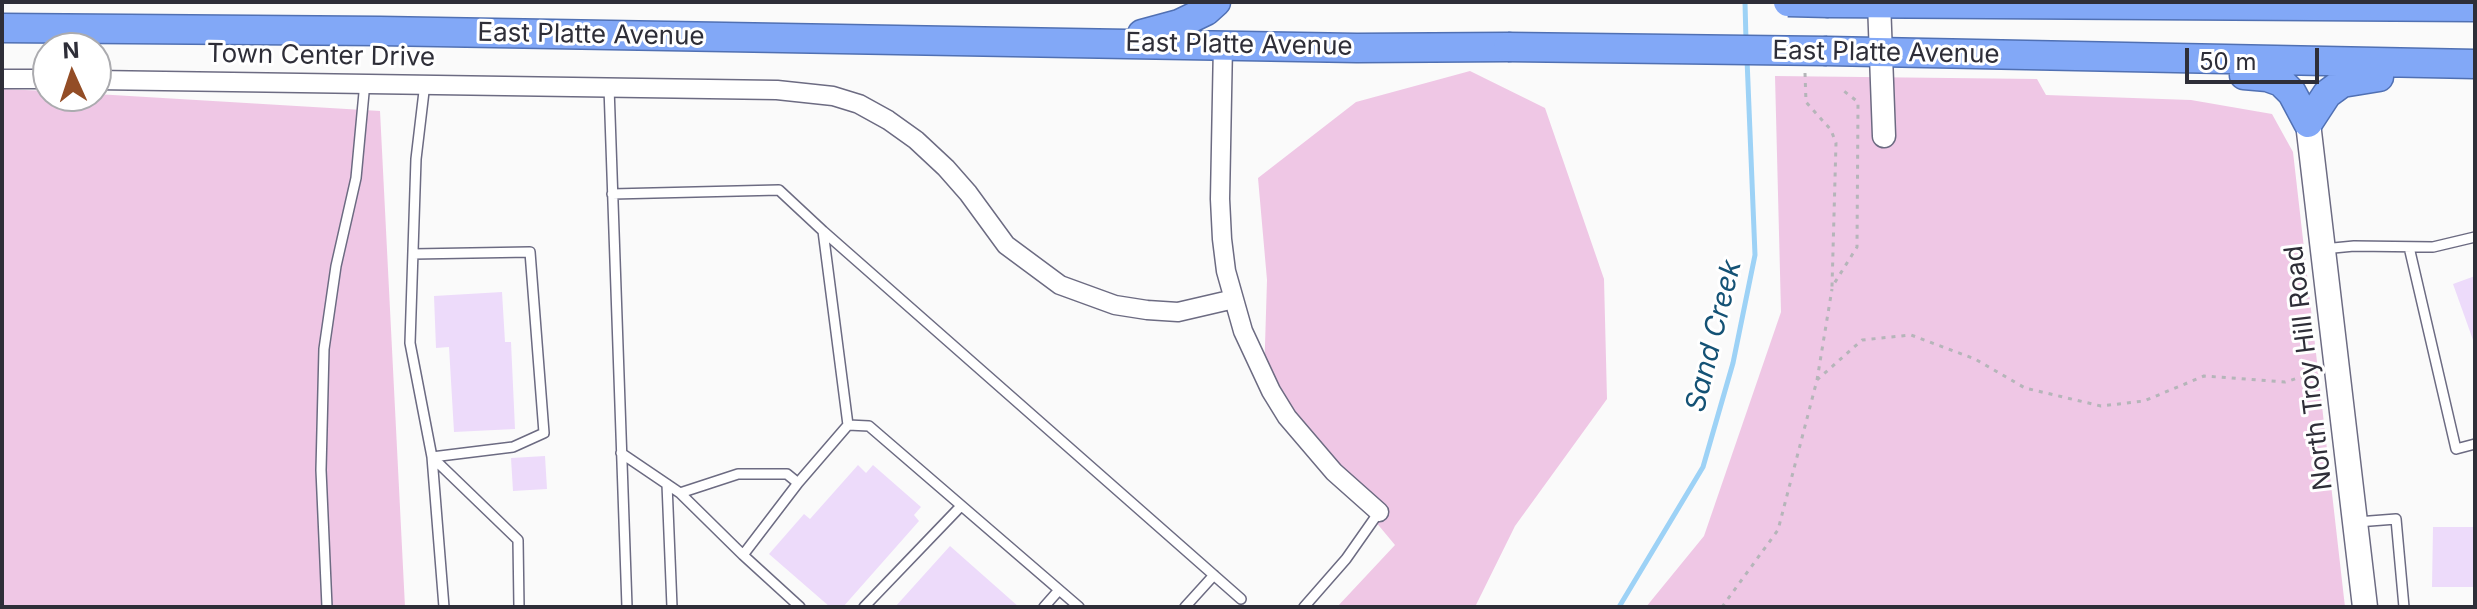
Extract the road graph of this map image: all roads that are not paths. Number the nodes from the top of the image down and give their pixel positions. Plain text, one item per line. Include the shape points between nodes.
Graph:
1 (1216, 2) edge
2 (1788, 2) edge
3 (1829, 3) edge
4 (1879, 3) edge
5 (2466, 6) edge
6 (2, 28) edge
7 (1081, 42) junction
8 (1223, 44) junction
9 (1881, 52) junction
10 (2052, 57) junction
11 (2475, 66) edge
12 (2, 79) edge
13 (32, 79) edge
14 (112, 80) edge
15 (365, 82) junction
16 (425, 83) junction
17 (609, 87) junction
18 (2308, 123) junction
19 (1884, 136) dead end
20 (612, 194) junction
21 (823, 231) junction
22 (2475, 237) edge
23 (2409, 247) junction
24 (2323, 249) junction
25 (413, 254) junction
26 (1234, 299) junction
27 (848, 425) junction
28 (2475, 444) edge
29 (621, 453) junction
30 (432, 457) junction
31 (798, 483) junction
32 (667, 484) junction
33 (680, 493) junction
34 (961, 506) junction
35 (1379, 512) joint
36 (2356, 522) junction
37 (743, 555) junction
38 (1214, 575) junction
39 (1059, 590) junction
40 (1241, 599) dead end
41 (327, 607) edge
42 (444, 607) edge
43 (519, 607) edge
44 (627, 607) edge
45 (672, 607) edge
46 (800, 607) edge
47 (864, 607) edge
48 (1044, 607) edge
49 (1079, 607) edge
50 (1185, 607) edge
51 (1304, 607) edge
52 (2365, 607) edge
53 (2404, 607) edge

1 - 7 highway via 1179,24
2 - 3 highway, East Platte Avenue, bridge
3 - 4 highway, East Platte Avenue
4 - 5 highway, East Platte Avenue
4 - 9 street
6 - 7 highway, East Platte Avenue
7 - 8 highway, East Platte Avenue
8 - 9 highway, East Platte Avenue, bridge
8 - 26 street via 1220,199 1226,271
9 - 10 highway, East Platte Avenue
9 - 19 street
10 - 11 highway, East Platte Avenue
10 - 18 highway via 2267,77 2292,93
11 - 18 highway via 2342,83 2327,94
12 - 13 street
14 - 15 street, Town Center Drive
15 - 16 street, Town Center Drive
15 - 41 lane via 356,178 324,349 321,470
16 - 17 street, Town Center Drive
16 - 25 lane
17 - 20 lane
17 - 26 street, Town Center Drive via 804,91 859,104 916,140 968,193 1006,245 1060,285 1115,305 1147,310 1178,312
18 - 24 main road, North Troy Hill Road
20 - 21 lane via 779,190
20 - 29 lane
21 - 27 lane
21 - 38 lane
22 - 23 lane
23 - 24 lane
23 - 28 lane via 2456,449
24 - 36 main road, North Troy Hill Road
25 - 30 lane via 410,343
25 - 30 lane via 530,252 544,433 513,447
26 - 35 street via 1255,361 1287,417 1334,472
27 - 31 lane
27 - 34 lane via 869,426
29 - 32 lane
29 - 44 lane
30 - 42 lane
30 - 43 lane via 518,540
31 - 33 lane via 787,474 738,474
31 - 37 lane
32 - 33 lane
32 - 45 lane
33 - 37 lane
34 - 39 lane
34 - 47 lane
35 - 51 lane
36 - 52 main road, North Troy Hill Road
36 - 53 lane via 2396,519
37 - 46 lane
38 - 40 lane
38 - 50 lane
39 - 48 lane
39 - 49 lane

